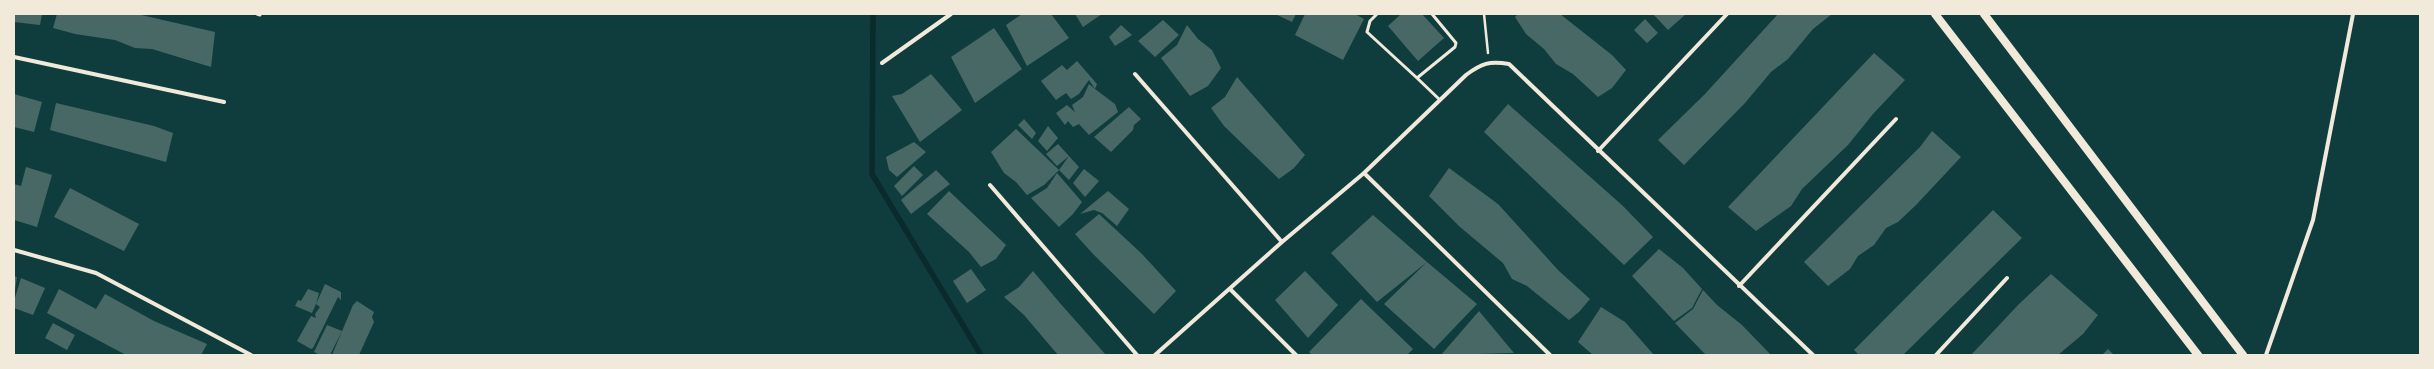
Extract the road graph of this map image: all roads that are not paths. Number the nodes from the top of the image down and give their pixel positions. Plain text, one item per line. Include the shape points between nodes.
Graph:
1 (951, 14) edge
2 (1377, 14) edge
3 (1432, 14) edge
4 (1727, 14) edge
5 (1935, 14) edge
6 (1984, 14) edge
7 (2353, 14) edge
8 (14, 57) edge
9 (882, 63) dead end
10 (1135, 74) dead end
11 (1417, 78) junction
12 (1440, 100) junction
13 (224, 102) dead end
14 (1896, 119) dead end
15 (1598, 151) junction
16 (1364, 173) junction
17 (990, 185) dead end
18 (1282, 242) junction
19 (14, 250) edge
20 (2007, 278) dead end
21 (1739, 286) junction
22 (1230, 289) junction
23 (251, 355) edge
24 (1138, 355) edge
25 (1156, 355) edge
26 (1296, 355) edge
27 (1550, 355) edge
28 (1813, 355) edge
29 (1936, 355) edge
30 (2198, 355) edge
31 (2243, 355) edge
32 (2266, 355) edge

1 - 9 street
2 - 11 lane via 1370,20 1367,32
3 - 11 lane via 1456,43 1455,47
4 - 15 street
5 - 30 main road
6 - 31 main road
7 - 32 street via 2313,220
8 - 13 street
10 - 18 street
11 - 12 lane
12 - 15 street via 1480,65 1509,64
12 - 16 street
14 - 21 street
15 - 21 street
16 - 18 street
16 - 27 street
17 - 24 street
18 - 22 street
19 - 23 street via 96,273
20 - 29 street
21 - 28 street
22 - 25 street
22 - 26 street

